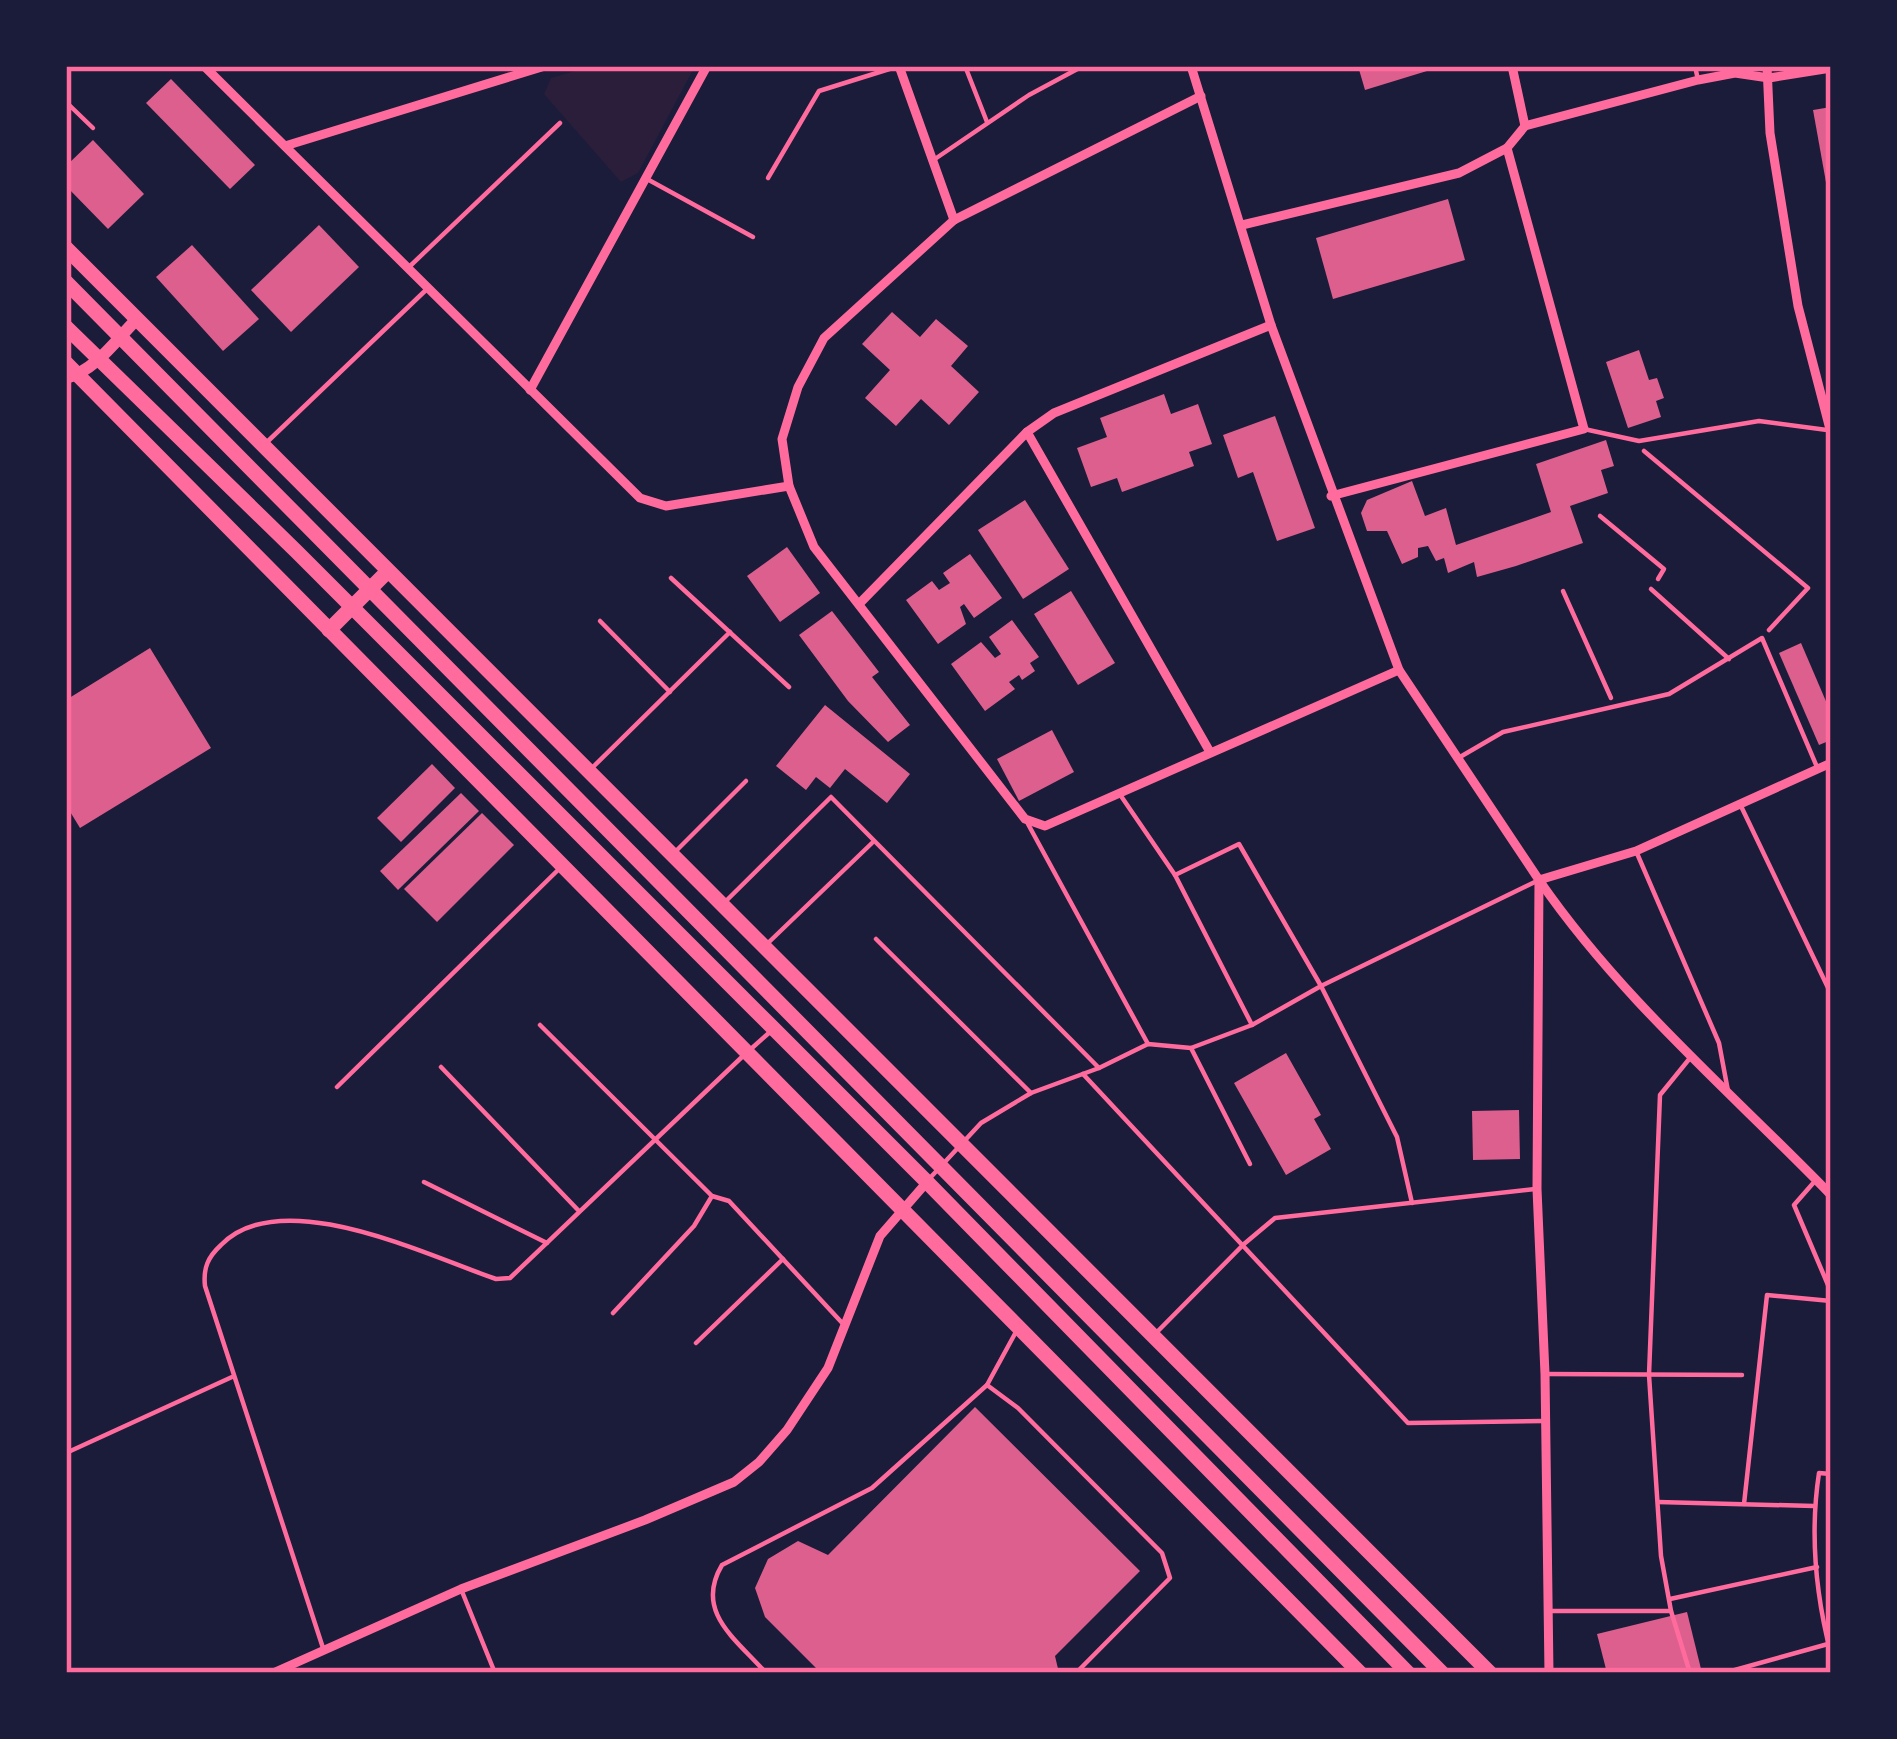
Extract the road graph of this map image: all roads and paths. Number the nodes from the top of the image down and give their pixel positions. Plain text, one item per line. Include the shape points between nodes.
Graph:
1 (204, 66) edge
2 (545, 66) edge
3 (707, 66) edge
4 (898, 66) edge
5 (964, 66) edge
6 (1084, 66) edge
7 (1191, 66) edge
8 (1512, 66) edge
9 (1695, 66) edge
10 (1831, 68) edge
11 (1768, 72) edge
12 (1698, 80) junction
13 (1201, 96) junction
14 (66, 102) edge
15 (560, 123) dead end
16 (988, 124) junction
17 (1525, 126) junction
18 (93, 128) dead end
19 (285, 146) junction
20 (1507, 148) junction
21 (932, 161) junction
22 (768, 178) dead end
23 (647, 179) junction
24 (954, 220) junction
25 (1242, 225) junction
26 (753, 237) dead end
27 (66, 248) edge
28 (408, 268) junction
29 (66, 282) edge
30 (428, 287) junction
31 (136, 320) junction
32 (1271, 325) junction
33 (66, 327) edge
34 (119, 337) junction
35 (98, 359) junction
36 (70, 372) edge
37 (530, 390) junction
38 (1584, 429) junction
39 (1830, 431) edge
40 (1028, 432) junction
41 (1639, 441) junction
42 (262, 447) junction
43 (789, 486) junction
44 (1331, 496) junction
45 (1600, 516) dead end
46 (387, 572) junction
47 (671, 578) dead end
48 (370, 588) junction
49 (1651, 589) joint
50 (1563, 591) dead end
51 (860, 603) junction
52 (352, 607) junction
53 (600, 621) dead end
54 (329, 630) junction
55 (730, 632) junction
56 (1762, 638) junction
57 (1729, 659) junction
58 (1399, 670) junction
59 (789, 687) dead end
60 (670, 692) junction
61 (1616, 708) junction
62 (1210, 752) junction
63 (1455, 760) junction
64 (1831, 763) edge
65 (1818, 769) junction
66 (588, 772) junction
67 (746, 781) dead end
68 (1118, 792) junction
69 (1740, 805) junction
70 (1025, 819) junction
71 (874, 842) junction
72 (1636, 851) junction
73 (671, 856) junction
74 (562, 866) junction
75 (1175, 875) junction
76 (1539, 880) junction
77 (721, 906) junction
78 (876, 939) dead end
79 (764, 947) junction
80 (1321, 986) junction
81 (1831, 994) edge
82 (539, 1025) dead end
83 (1252, 1025) junction
84 (773, 1029) junction
85 (1148, 1044) junction
86 (1191, 1048) junction
87 (747, 1052) junction
88 (1690, 1058) junction
89 (441, 1067) dead end
90 (1099, 1068) junction
91 (1083, 1074) junction
92 (337, 1087) dead end
93 (1031, 1093) junction
94 (1729, 1095) junction
95 (657, 1137) junction
96 (959, 1144) junction
97 (1250, 1164) dead end
98 (939, 1166) junction
99 (1816, 1180) junction
100 (424, 1182) dead end
101 (927, 1182) junction
102 (1537, 1189) junction
103 (1831, 1195) edge
104 (712, 1196) junction
105 (1412, 1203) junction
106 (903, 1210) junction
107 (580, 1211) junction
108 (547, 1243) junction
109 (1244, 1244) junction
110 (783, 1259) junction
111 (1831, 1292) edge
112 (1831, 1301) edge
113 (614, 1313) dead end
114 (845, 1326) junction
115 (1019, 1328) junction
116 (1153, 1336) junction
117 (696, 1343) dead end
118 (1545, 1374) junction
119 (1648, 1375) junction
120 (1742, 1375) dead end
121 (232, 1377) junction
122 (987, 1385) junction
123 (1546, 1421) junction
124 (66, 1453) edge
125 (1831, 1474) edge
126 (1657, 1502) junction
127 (1744, 1504) junction
128 (1814, 1506) junction
129 (1817, 1567) junction
130 (460, 1589) junction
131 (1669, 1599) junction
132 (1550, 1611) junction
133 (1671, 1611) junction
134 (1828, 1644) edge
135 (323, 1648) junction
136 (1831, 1654) edge
137 (273, 1673) edge
138 (495, 1673) edge
139 (766, 1673) edge
140 (1076, 1673) edge
141 (1360, 1673) edge
142 (1408, 1673) edge
143 (1442, 1673) edge
144 (1490, 1673) edge
145 (1549, 1673) edge
146 (1690, 1673) edge
147 (1724, 1673) edge

1 - 19 street
2 - 19 street
3 - 23 street
4 - 21 street
4 - 22 lane via 819,91
5 - 16 lane
6 - 16 lane
7 - 13 street
8 - 17 street
9 - 12 lane
10 - 11 street
11 - 12 street
11 - 39 street via 1794,284
12 - 17 street
13 - 24 street
13 - 25 street
14 - 18 lane
15 - 28 lane
16 - 21 lane
17 - 20 street
19 - 28 street
20 - 25 street via 1459,173
20 - 38 street
21 - 24 street
23 - 26 lane
23 - 37 street
24 - 43 street via 824,338 782,439
25 - 32 street
27 - 31 main road
28 - 30 street
29 - 34 main road
30 - 37 street
30 - 42 lane
31 - 34 street
31 - 42 main road
32 - 40 street via 1054,412
32 - 44 street
33 - 35 main road
34 - 35 street
34 - 48 main road
35 - 36 street
35 - 52 main road
36 - 54 main road
37 - 43 street via 640,498 666,506
38 - 41 lane
38 - 44 street
39 - 41 lane via 1759,421
40 - 51 street
40 - 62 street
41 - 56 path via 1808,588
42 - 46 main road
43 - 51 street via 814,547
44 - 58 street
45 - 49 path via 1664,569
46 - 48 main road
46 - 66 main road
47 - 55 lane
48 - 52 main road
48 - 98 main road
49 - 57 lane
50 - 61 path
51 - 70 street
52 - 54 main road
52 - 84 main road
53 - 60 lane
54 - 74 main road
55 - 59 lane
55 - 60 lane
56 - 57 lane
56 - 65 lane
57 - 61 lane via 1669,694
58 - 62 street
58 - 63 street
60 - 66 lane
61 - 63 lane via 1504,732
62 - 68 street
63 - 76 street
64 - 65 street
65 - 69 street
66 - 73 main road
67 - 73 lane
68 - 70 street via 1045,826
68 - 75 lane
69 - 72 street
69 - 81 lane
70 - 85 lane
71 - 77 lane via 831,797
71 - 79 lane
71 - 90 lane
72 - 76 street
72 - 94 lane via 1719,1042
73 - 77 main road
74 - 87 main road
74 - 92 lane
75 - 80 lane via 1239,844
75 - 83 lane
76 - 80 lane
76 - 88 street via 1578,937
76 - 102 street
77 - 79 main road
78 - 93 lane
79 - 96 main road
80 - 83 lane
80 - 105 lane via 1396,1136
82 - 95 lane
83 - 86 lane
84 - 87 lane
84 - 101 main road
85 - 86 lane
85 - 90 lane
86 - 97 lane
87 - 95 lane
87 - 106 main road
88 - 94 street
88 - 119 lane via 1660,1095
89 - 107 lane
90 - 91 lane
91 - 93 lane
91 - 109 lane
93 - 96 lane
94 - 99 street
95 - 104 lane
95 - 107 lane
96 - 98 lane
96 - 116 main road
98 - 101 lane
98 - 143 main road
99 - 103 street
99 - 111 lane via 1794,1204
100 - 108 lane
101 - 106 street
101 - 142 main road
102 - 105 lane
102 - 118 street
104 - 110 lane via 729,1201
104 - 113 lane
105 - 109 lane via 1275,1218
106 - 114 street via 880,1236
106 - 115 main road
107 - 108 lane
108 - 121 lane via 510,1279 496,1280 331,1222 276,1219 229,1236 203,1271
109 - 116 lane
109 - 123 lane via 1408,1423
110 - 114 lane
110 - 117 lane
112 - 127 lane via 1767,1295
114 - 130 street via 787,1430 734,1482
115 - 122 lane
115 - 141 main road
116 - 144 main road
118 - 119 lane
118 - 123 street
119 - 120 lane
119 - 126 lane
121 - 124 lane
121 - 135 lane
122 - 139 lane via 872,1488 722,1565 711,1583 713,1612
122 - 140 lane via 1162,1553 1170,1578
123 - 132 street
125 - 128 lane via 1819,1473
126 - 127 lane
126 - 131 lane
127 - 128 lane
128 - 129 lane
129 - 131 lane
129 - 134 lane
130 - 135 street
130 - 138 lane
131 - 133 lane
132 - 133 lane
132 - 145 street
133 - 146 lane
134 - 136 lane
134 - 147 lane
135 - 137 street

